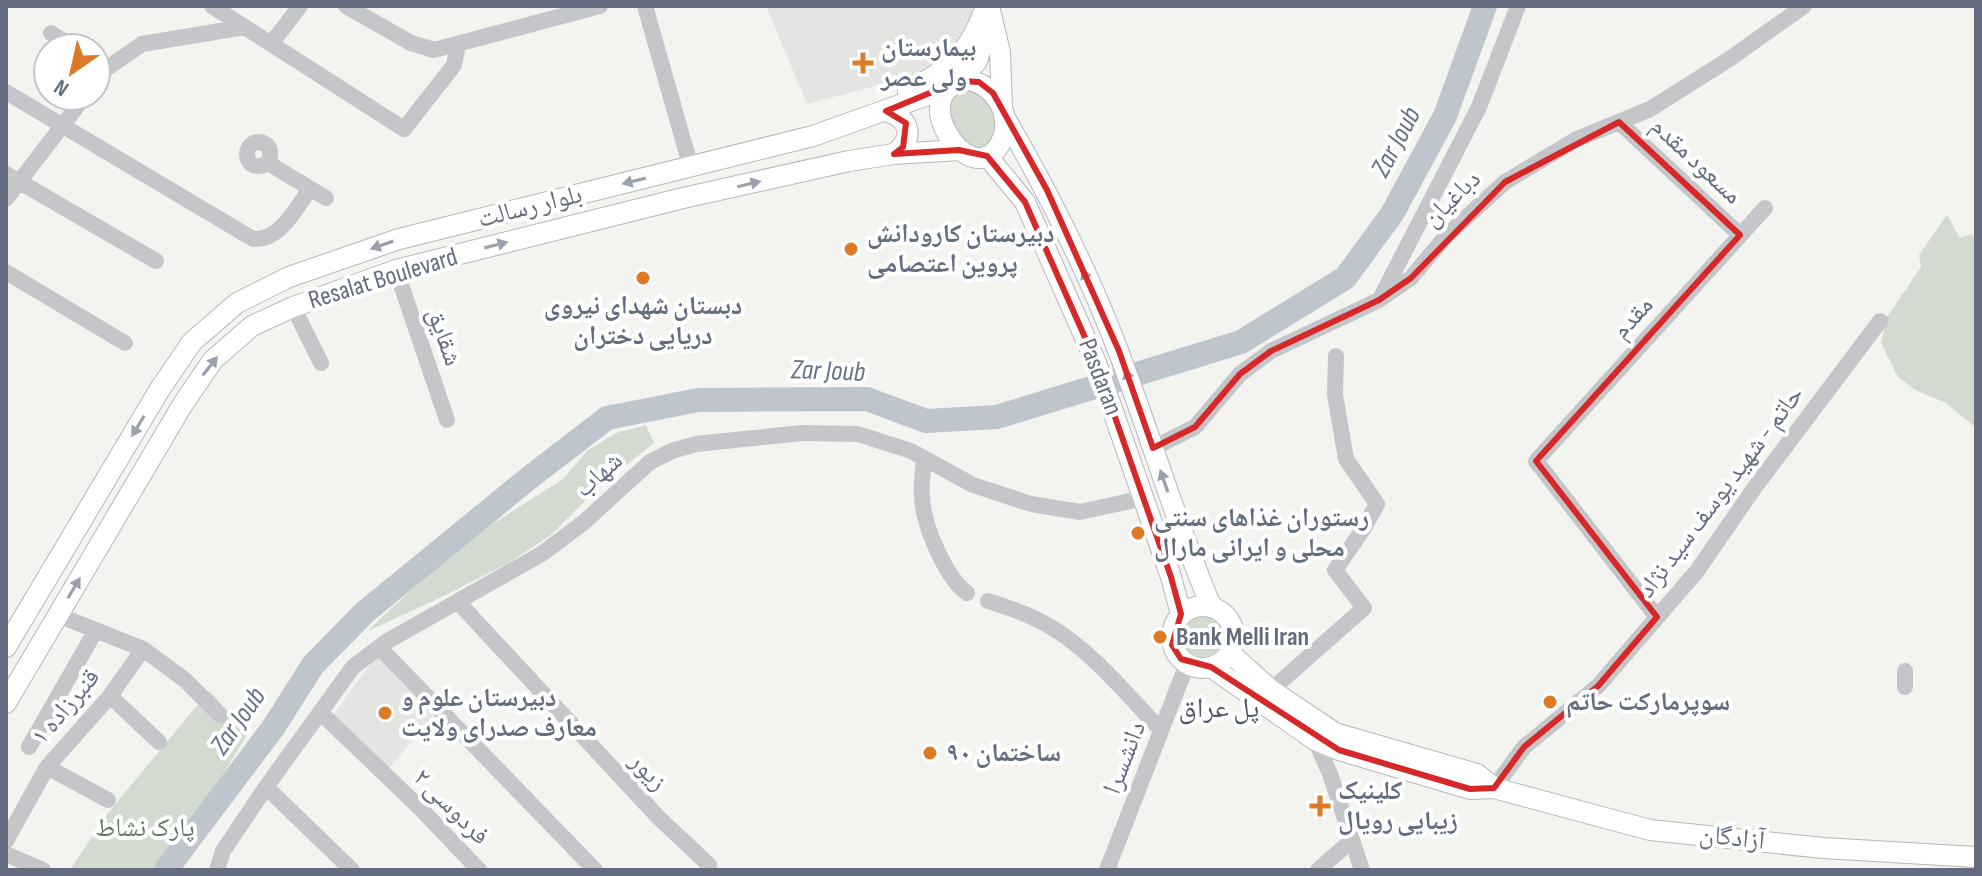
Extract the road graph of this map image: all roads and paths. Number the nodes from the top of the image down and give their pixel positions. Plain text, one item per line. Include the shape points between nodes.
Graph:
1 (212, 6) edge
2 (300, 6) edge
3 (346, 6) edge
4 (600, 6) edge
5 (645, 6) edge
6 (987, 6) edge
7 (1518, 6) edge
8 (1804, 6) edge
9 (1779, 13) edge
10 (245, 27) junction
11 (271, 44) junction
12 (458, 45) junction
13 (112, 63) edge
14 (954, 84) junction
15 (6, 92) edge
16 (886, 111) junction
17 (72, 112) edge
18 (1003, 112) junction
19 (1619, 122) junction
20 (62, 125) junction
21 (813, 136) junction
22 (959, 150) junction
23 (894, 154) junction
24 (987, 156) junction
25 (268, 163) dead end
26 (691, 168) junction
27 (12, 178) edge
28 (310, 189) junction
29 (326, 198) dead end
30 (6, 199) edge
31 (1765, 208) dead end
32 (1740, 235) junction
33 (156, 261) dead end
34 (396, 270) junction
35 (6, 272) edge
36 (1379, 300) junction
37 (293, 307) junction
38 (1880, 321) dead end
39 (125, 343) dead end
40 (1336, 356) dead end
41 (321, 363) dead end
42 (447, 420) dead end
43 (1153, 448) junction
44 (924, 458) junction
45 (1144, 498) junction
46 (967, 593) dead end
47 (988, 601) dead end
48 (458, 602) junction
49 (1211, 606) junction
50 (1181, 614) junction
51 (58, 615) junction
52 (1657, 617) junction
53 (96, 630) junction
54 (9, 636) edge
55 (380, 648) junction
56 (143, 649) junction
57 (1230, 653) junction
58 (1187, 664) junction
59 (1211, 667) junction
60 (1271, 690) junction
61 (110, 696) junction
62 (6, 703) edge
63 (320, 712) junction
64 (220, 715) dead end
65 (1161, 730) junction
66 (1315, 740) junction
67 (159, 742) dead end
68 (29, 747) dead end
69 (1339, 750) junction
70 (47, 767) junction
71 (1330, 774) junction
72 (266, 787) junction
73 (1494, 788) junction
74 (108, 800) dead end
75 (1352, 840) junction
76 (6, 841) edge
77 (6, 854) edge
78 (1976, 857) edge
79 (709, 865) dead end
80 (43, 870) edge
81 (217, 870) edge
82 (352, 870) edge
83 (479, 870) edge
84 (595, 870) edge
85 (1107, 870) edge
86 (1318, 870) edge
87 (1362, 870) edge

1 - 10 street
2 - 11 street
3 - 12 street via 418,47
4 - 12 street
5 - 26 street
6 - 14 main road via 987,33 977,61
6 - 18 main road via 1000,52
6 - 21 main road via 970,44 953,64 908,90 835,118
7 - 36 street via 1479,107
8 - 9 street, دباغیان
9 - 19 street, دباغیان via 1728,60 1650,109
10 - 11 street
10 - 13 street via 142,44
11 - 12 street via 404,129 454,65
14 - 16 main road, بلوار رسالت
14 - 18 main road via 979,82 993,93
14 - 22 main road via 942,104 941,121
15 - 20 street
16 - 21 main road, بلوار رسالت
16 - 23 main road via 906,123 908,135
17 - 20 street
18 - 24 main road via 1001,142
43 -> 18 main road, Pasdaran via 1119,351 1047,190
19 - 32 street, مسعود مقدم
19 - 36 street, دباغیان via 1575,140 1505,182 1446,236 1411,278
20 - 27 street
20 - 28 street via 253,239 277,232
21 - 26 main road, بلوار رسالت
22 - 23 main road, Resalat Boulevard
22 - 24 main road
34 -> 23 main road, Resalat Boulevard via 683,198
24 - 45 main road, Pasdaran via 1025,202 1095,360
25 - 28 street
26 -> 54 main road, بلوار رسالت via 399,239 289,277 237,303 192,342 168,377
27 - 30 street
27 - 33 street
28 - 29 street
31 - 32 street, مقدم
32 - 52 street, مقدم via 1536,461
34 - 37 main road, Resalat Boulevard
34 - 42 street, شقایق
35 - 39 street
36 - 43 street, دباغیان via 1271,351 1240,374 1195,427
37 - 41 street
51 -> 37 main road, Resalat Boulevard via 213,360 252,326
38 - 52 street, حاتم - شهید یوسف سید نژاد via 1697,571
40 - 60 street via 1335,395 1346,459 1377,504 1335,570 1364,608
49 -> 43 main road, Pasdaran
44 - 45 street, شهاب via 973,485 1031,504 1080,512
44 - 46 street via 922,499 934,541 955,583
44 - 48 street, شهاب via 858,434 802,433 672,451 650,462 543,553
45 - 50 main road, Pasdaran
47 - 65 street via 1053,628 1096,663
48 - 55 street, شهاب
48 - 79 street, زیور
49 - 50 main road via 1195,606
49 - 57 main road via 1226,615 1234,629
50 - 58 main road via 1172,628 1172,645
51 - 53 street
51 - 62 main road, Resalat Boulevard
52 - 73 street, حاتم - شهید یوسف سید نژاد via 1598,686 1524,747
53 - 56 street
53 - 68 street
55 - 63 street, شهاب via 353,667
55 - 84 street
56 - 61 street, قنبرزاده ۱
56 - 64 street
57 - 59 main road
57 - 60 main road, آزادگان
58 - 59 main road
58 - 65 street, دانشسرا
59 - 66 main road, آزادگان
60 - 73 main road, آزادگان via 1335,733 1477,774
61 - 67 street
61 - 70 street, قنبرزاده ۱
63 - 72 street, شهاب
63 - 83 street, فردوسی ۲
65 - 85 street, دانشسرا
66 - 69 main road, آزادگان
66 - 71 street
69 - 71 street via 1330,756
69 - 73 main road, آزادگان via 1470,789
70 - 74 street
70 - 76 street, قنبرزاده ۱
71 - 75 street
72 - 81 street, شهاب via 223,851
72 - 82 street
73 - 78 main road, آزادگان via 1650,830
75 - 86 street
75 - 87 street
77 - 80 street

